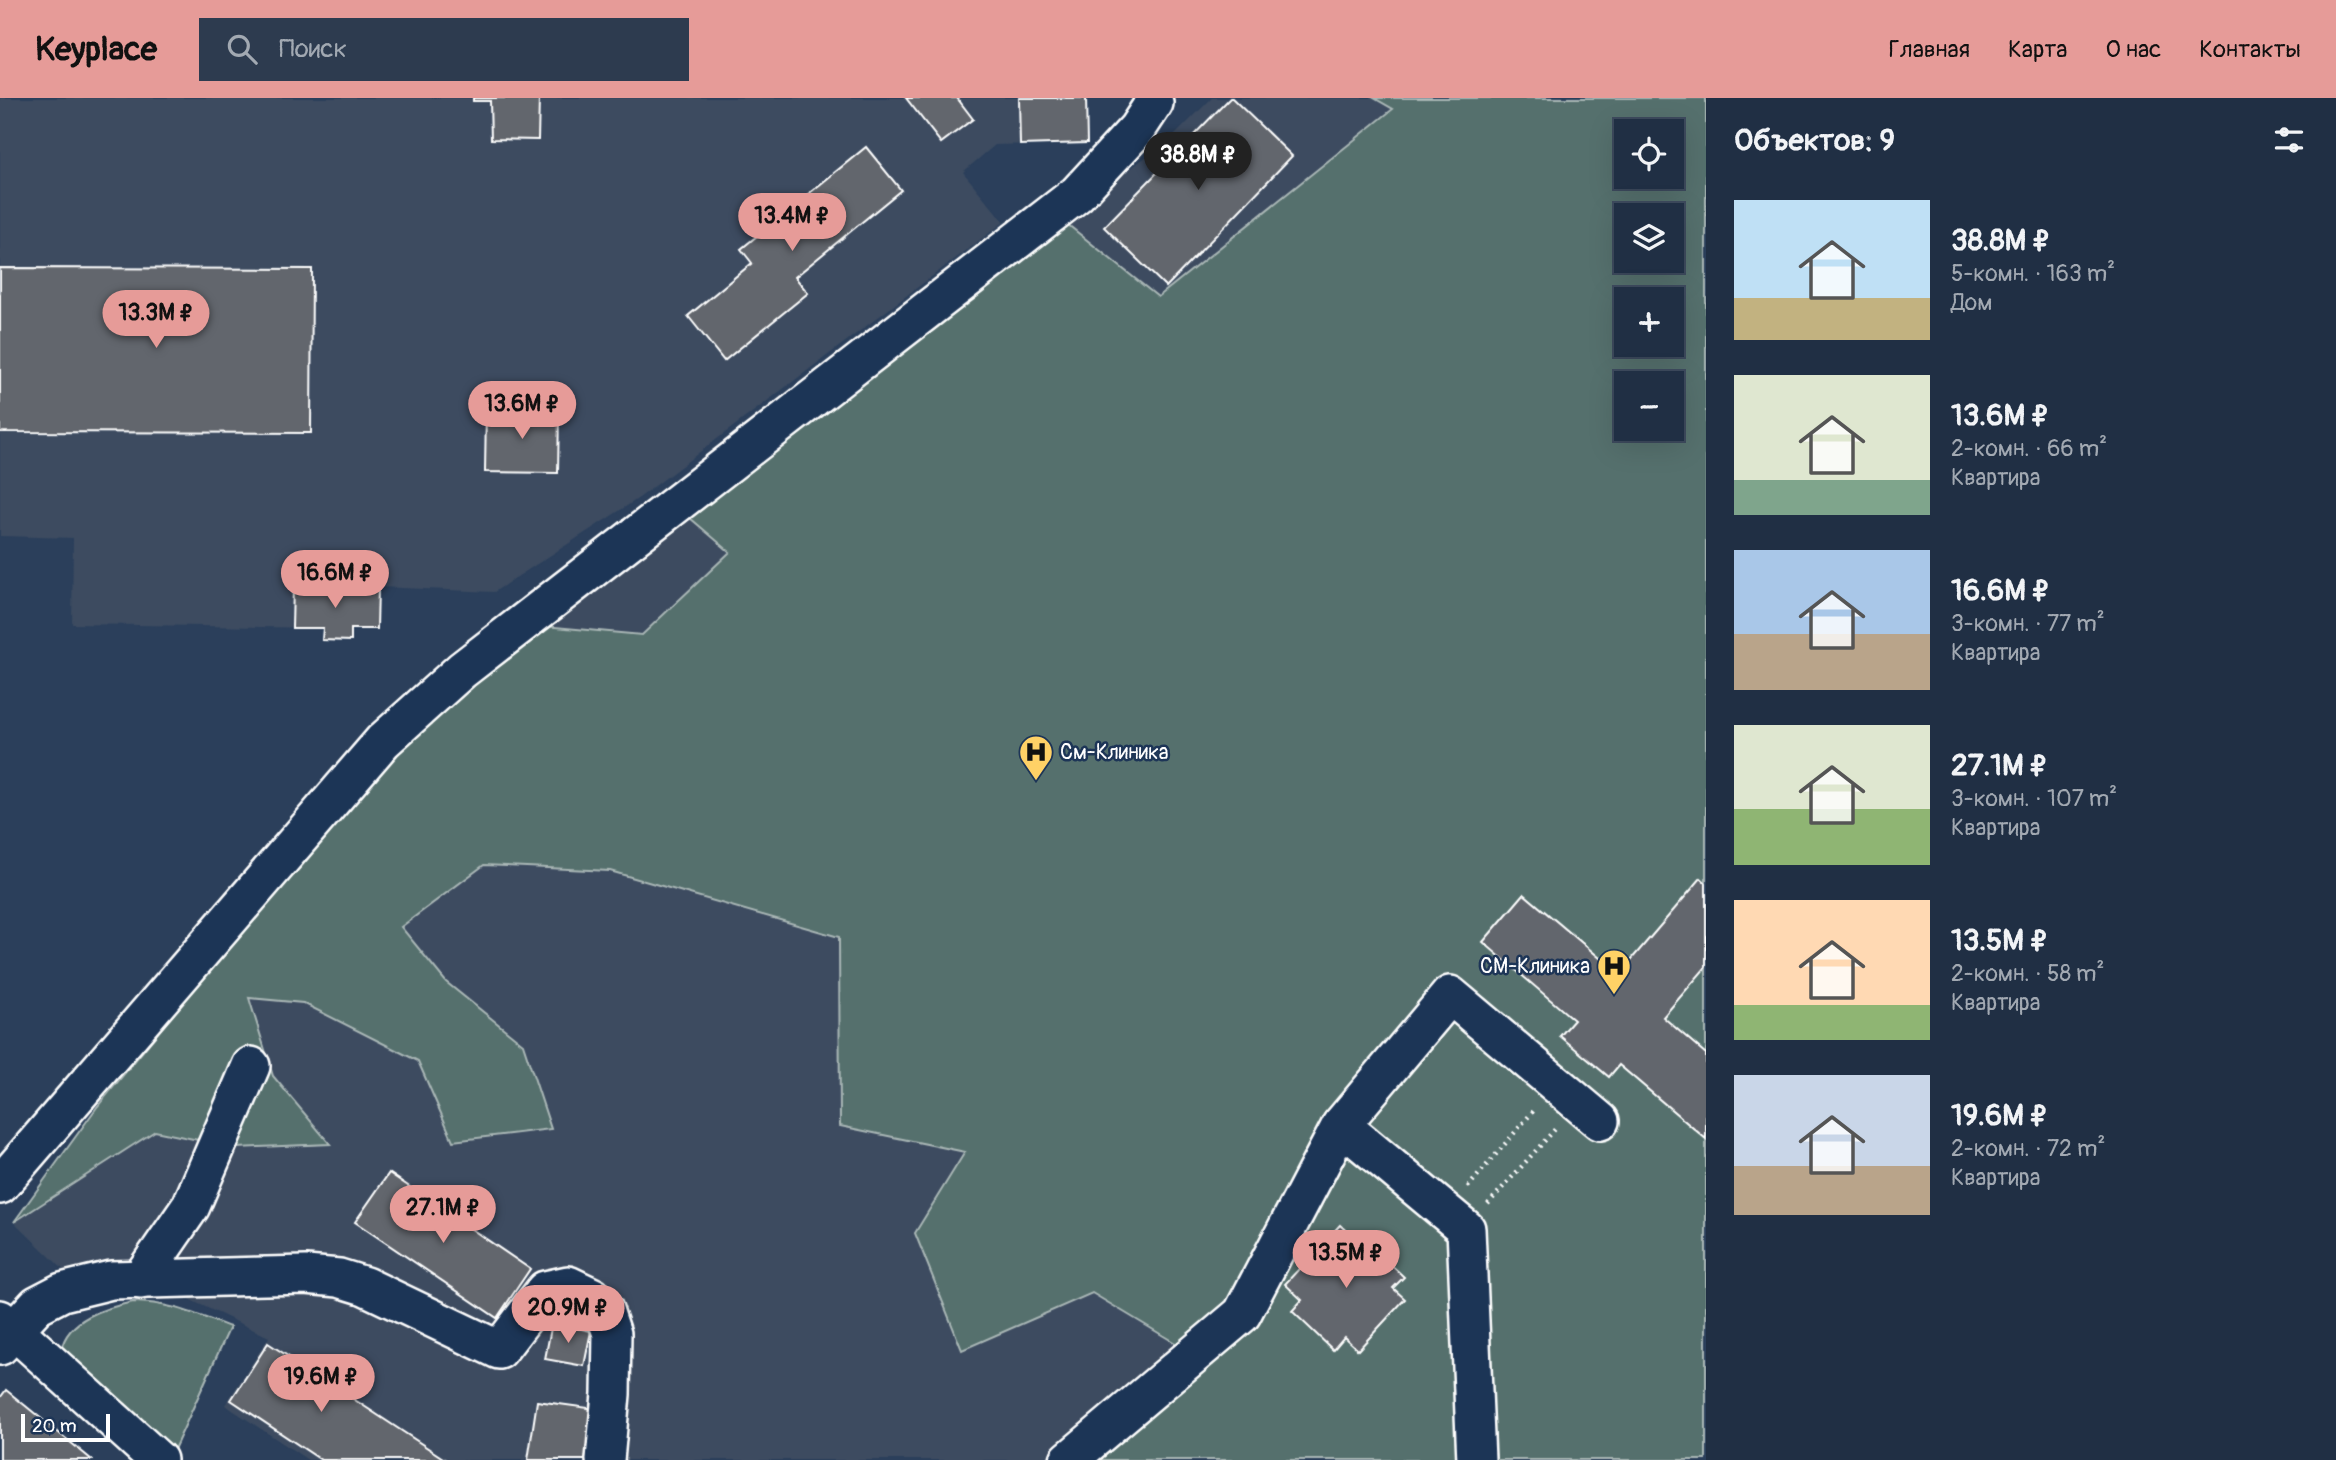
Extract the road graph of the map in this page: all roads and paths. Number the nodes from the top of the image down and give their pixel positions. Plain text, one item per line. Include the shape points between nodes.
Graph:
1 (1154, 103) dead end
2 (251, 1066) dead end
3 (1578, 1103) junction
4 (1340, 1125) junction
5 (0, 1185) edge
6 (1456, 1221) junction
7 (139, 1280) junction
8 (4, 1332) edge
9 (158, 1460) edge
10 (606, 1460) edge
11 (1069, 1460) edge
12 (1476, 1460) edge

1 - 5 lane via 1138,129 1077,194 462,670 383,741
2 - 7 lane via 191,1206
3 - 4 lane via 1450,995
3 - 6 path
3 - 6 path
4 - 6 lane
4 - 11 lane via 1242,1314
6 - 12 lane
7 - 8 lane via 111,1280 62,1292
7 - 10 lane via 339,1278 499,1350 545,1290 568,1285 593,1297 604,1310 612,1334
8 - 9 lane

